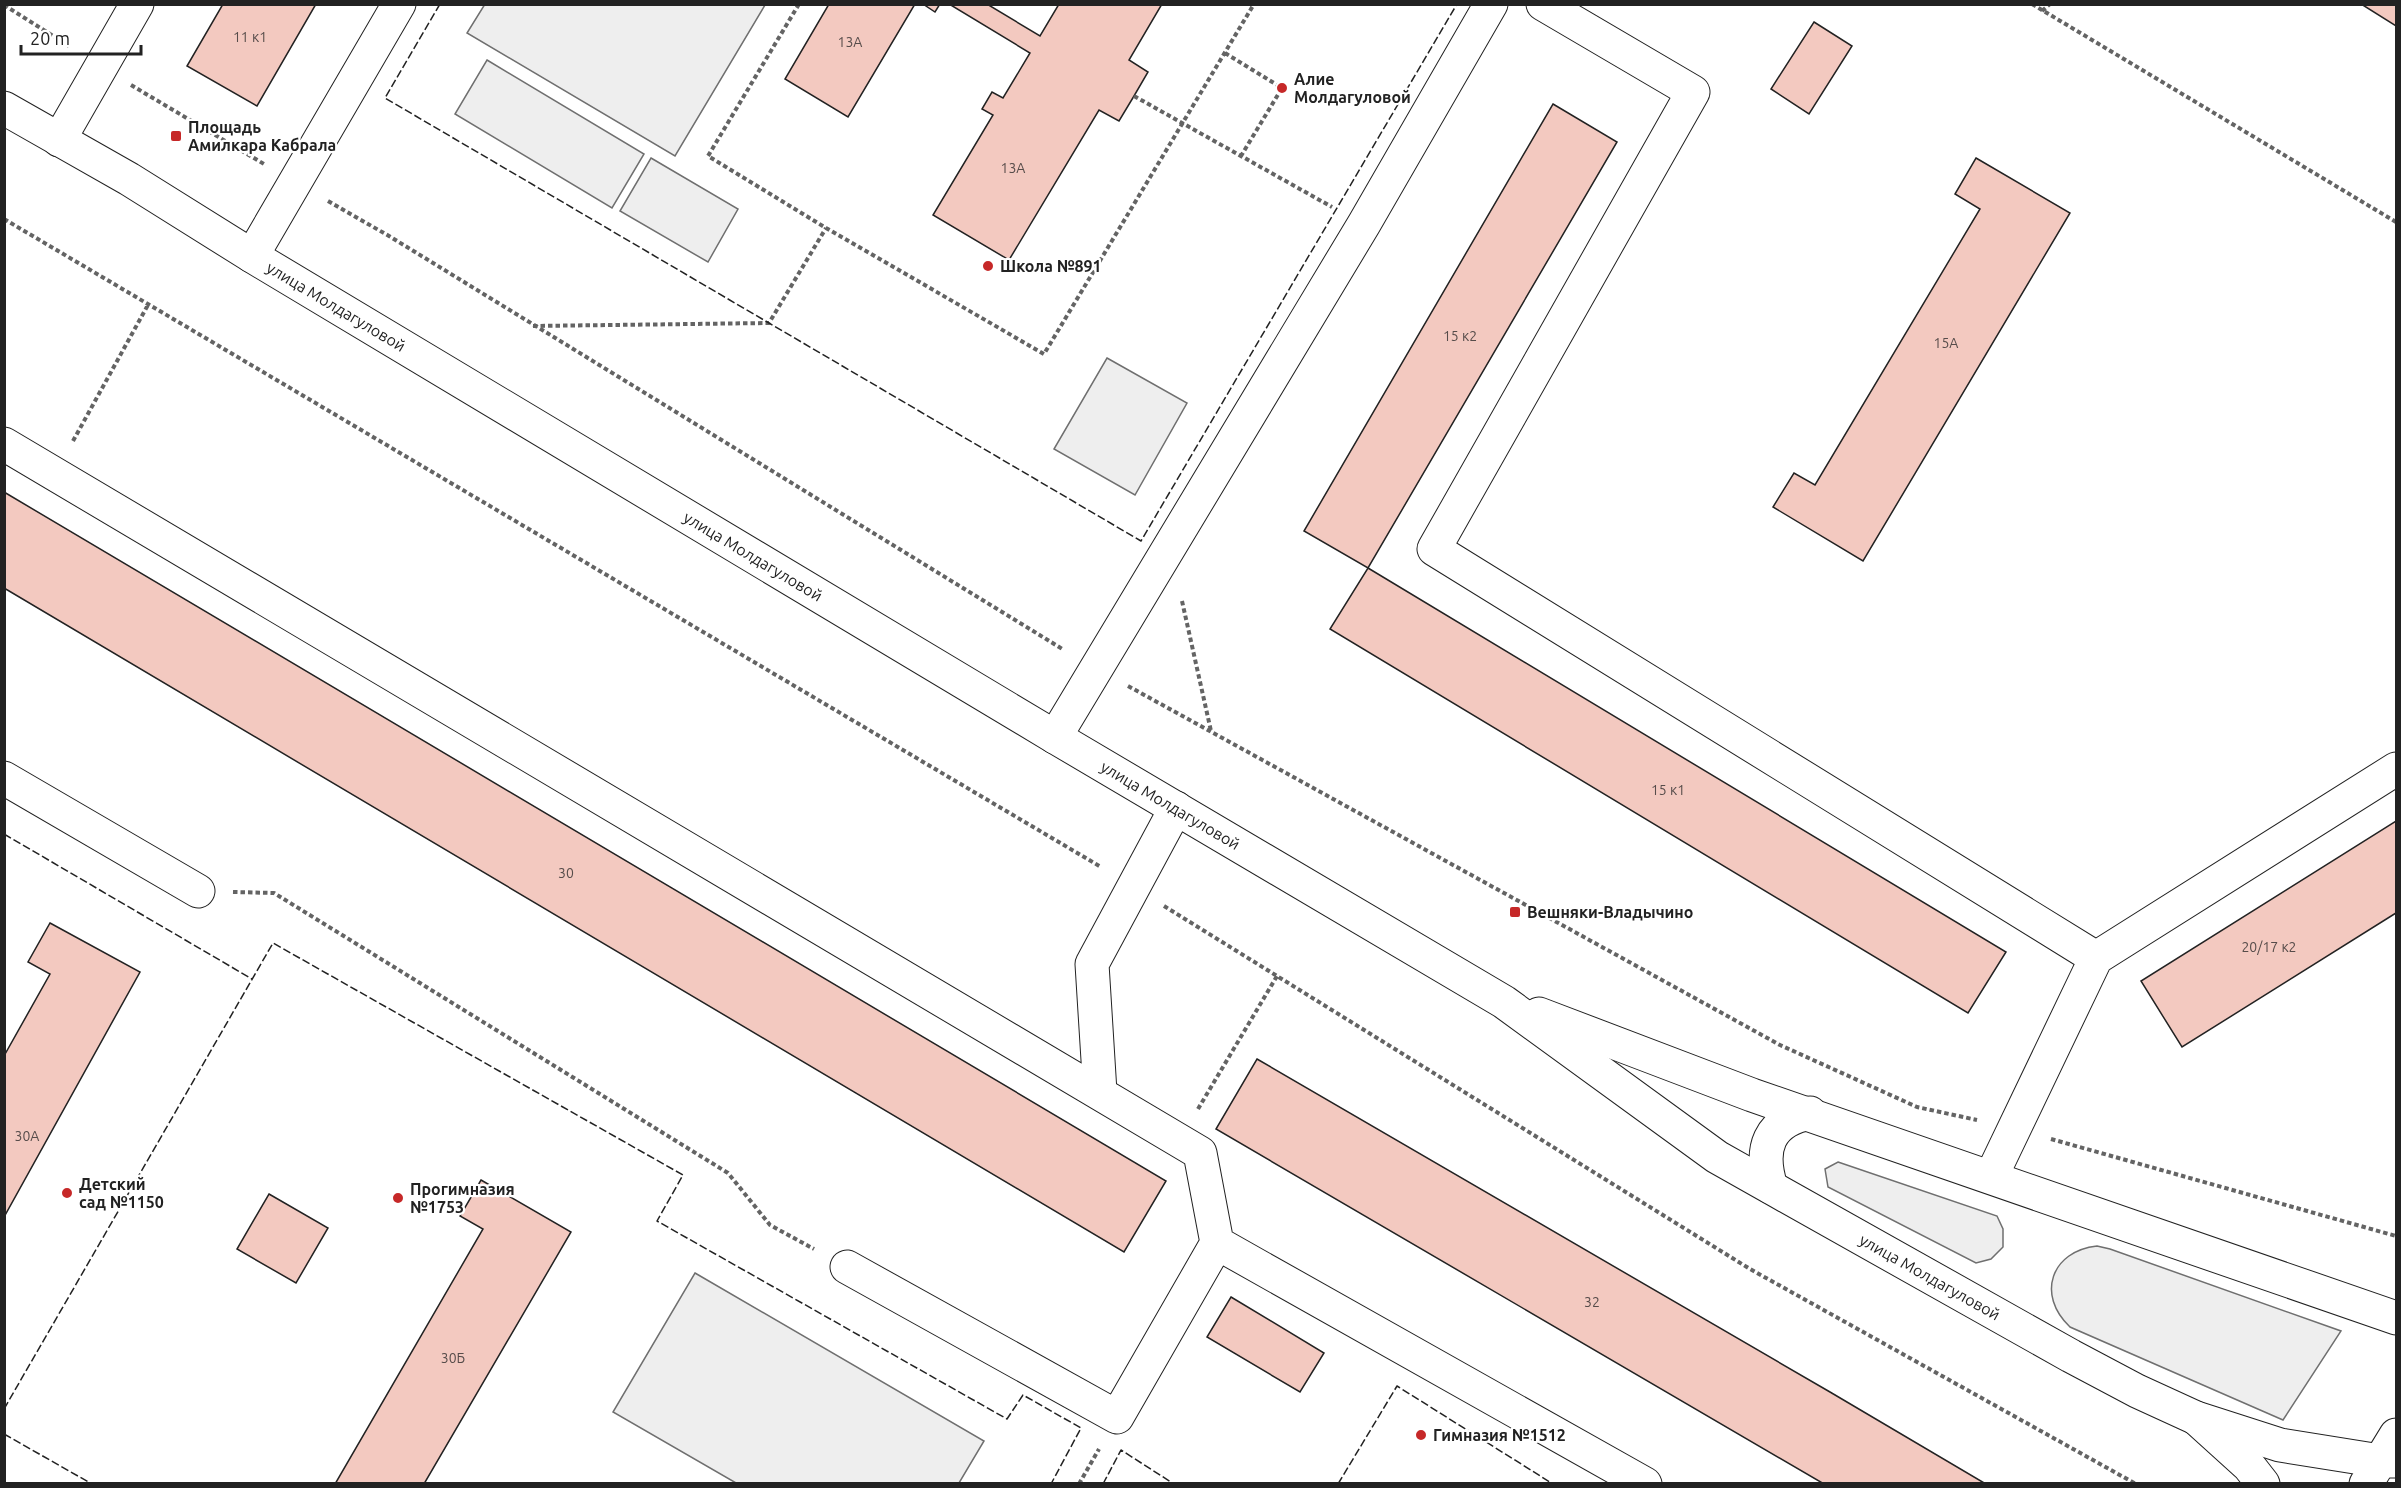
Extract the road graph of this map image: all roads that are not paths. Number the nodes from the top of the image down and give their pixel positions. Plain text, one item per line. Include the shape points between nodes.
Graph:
1 (137, 4) edge
2 (399, 4) edge
3 (1491, 4) edge
4 (1543, 4) edge
5 (4, 108) edge
6 (59, 140) junction
7 (252, 256) junction
8 (4, 444) edge
9 (1055, 737) junction
10 (2397, 769) edge
11 (4, 778) edge
12 (1176, 808) junction
13 (198, 891) road end
14 (2096, 958) junction
15 (1504, 1002) junction
16 (1100, 1092) junction
17 (1810, 1113) junction
18 (1991, 1177) junction
19 (1771, 1187) junction
20 (1217, 1243) junction
21 (847, 1267) road end
22 (2397, 1318) edge
23 (2196, 1418) junction
24 (2385, 1460) edge
25 (1645, 1484) edge
26 (2263, 1484) edge

1 - 6 main road
2 - 7 main road
3 - 9 main road via 1364,224
4 - 14 main road via 1693,92 1434,549
5 - 6 main road, улица Молдагуловой
6 - 7 main road, улица Молдагуловой
7 - 9 main road, улица Молдагуловой
8 - 16 main road
9 - 12 main road, улица Молдагуловой
10 - 14 main road
11 - 13 main road
12 - 15 main road, улица Молдагуловой
12 - 16 main road via 1092,964
14 - 18 main road
15 - 17 main road, улица Молдагуловой
15 - 19 main road, улица Молдагуловой via 1717,1157
16 - 20 main road via 1200,1153
17 - 18 main road, улица Молдагуловой
17 - 19 main road via 1792,1117 1768,1141 1764,1161
18 - 22 main road, улица Молдагуловой
19 - 23 main road, улица Молдагуловой via 2071,1356
20 - 21 main road via 1117,1417
20 - 25 main road
23 - 24 main road, улица Молдагуловой via 2280,1445
23 - 26 main road

